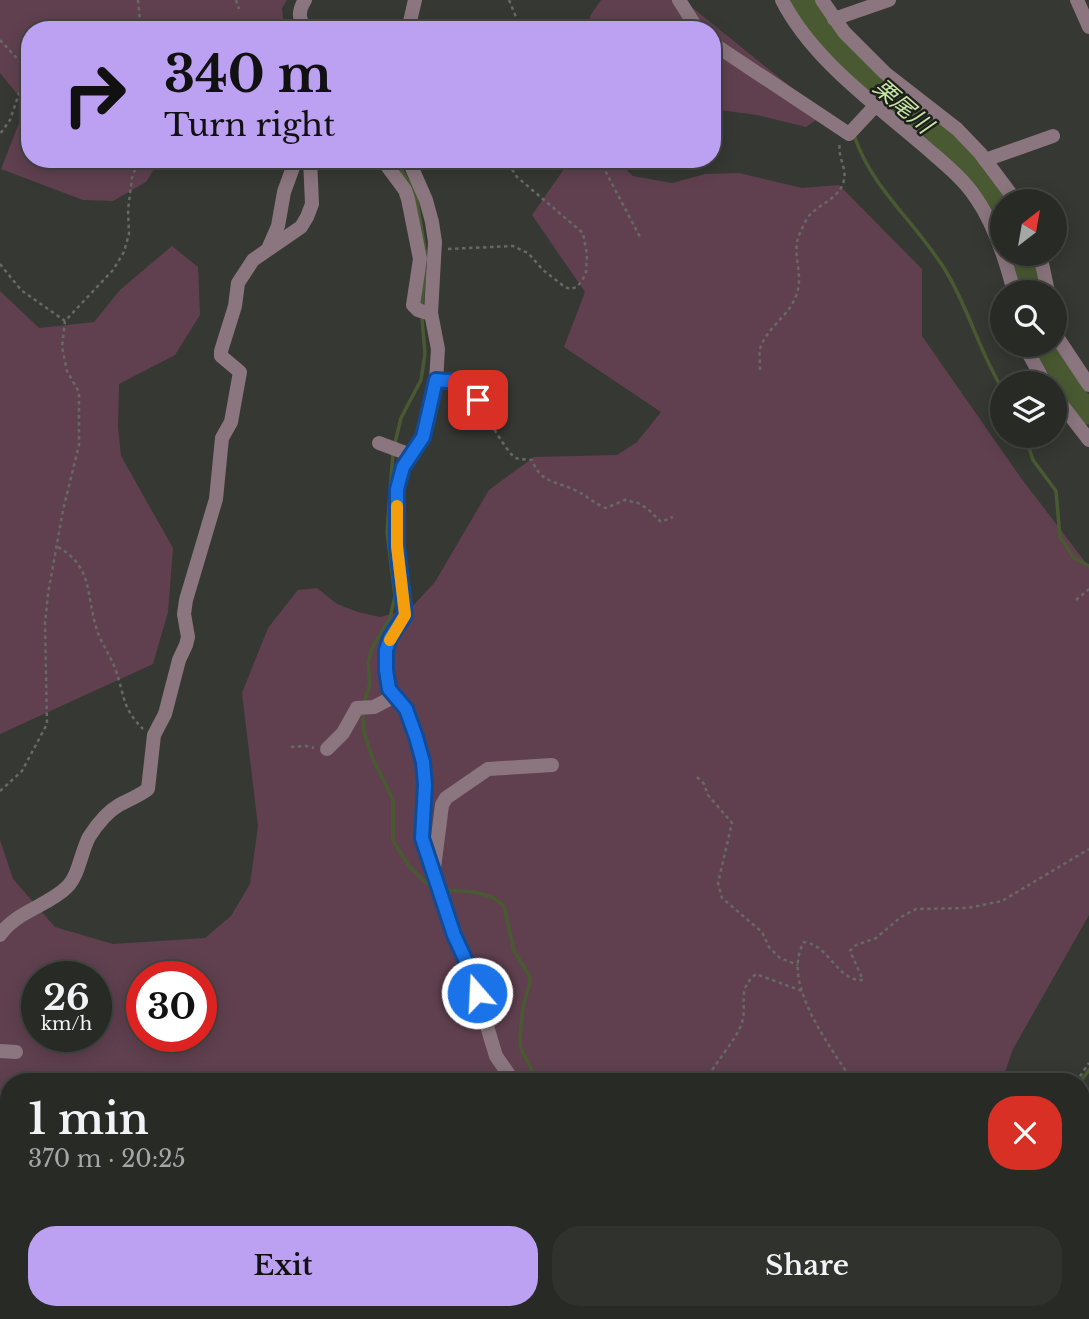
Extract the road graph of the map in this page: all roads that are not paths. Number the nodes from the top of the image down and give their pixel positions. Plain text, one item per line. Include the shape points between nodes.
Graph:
1 (305, 0) edge
2 (415, 0) edge
3 (679, 0) edge
4 (782, 0) edge
5 (822, 0) edge
6 (889, 0) edge
7 (1077, 0) edge
8 (834, 19) junction
9 (302, 21) edge
10 (410, 21) edge
11 (692, 21) edge
12 (1089, 27) edge
13 (721, 49) edge
14 (876, 105) junction
15 (1054, 136) dead end
16 (985, 160) junction
17 (293, 168) edge
18 (310, 168) edge
19 (389, 168) edge
20 (412, 168) edge
21 (1007, 189) edge
22 (268, 249) junction
23 (1010, 280) edge
24 (431, 314) junction
25 (1067, 352) edge
26 (436, 380) junction
27 (1089, 385) edge
28 (478, 400) road end
29 (1067, 412) edge
30 (1089, 440) edge
31 (379, 443) dead end
32 (411, 456) junction
33 (395, 696) junction
34 (327, 749) road end
35 (552, 765) dead end
36 (434, 870) junction
37 (0, 935) edge
38 (0, 1051) edge
39 (16, 1052) dead end
40 (508, 1073) edge

1 - 9 street via 299,15
2 - 10 street
3 - 11 street
4 - 14 street via 816,48
5 - 8 street
6 - 8 street
7 - 12 street
8 - 16 street via 886,73 957,129
13 - 14 street via 849,134
14 - 23 street via 976,197
15 - 16 street
16 - 21 street
17 - 22 street
18 - 22 street via 312,204 307,217 301,227
19 - 24 street via 405,190 420,259 413,305
20 - 24 street via 432,222
22 - 37 street via 253,260 237,283 221,351 240,372 239,380 231,422 222,438 216,499 186,600 186,645 153,738 148,789 103,819 90,836 66,889
24 - 26 street via 438,349
25 - 27 street
26 - 28 street via 458,382
26 - 32 street via 423,437
29 - 30 street
31 - 32 street
32 - 33 street via 397,489 397,546 405,615 386,650 389,689
33 - 34 street via 374,707 357,708
33 - 36 street via 406,709 423,762 422,838
35 - 36 street via 488,769 446,797
36 - 40 street via 496,1056
38 - 39 street

